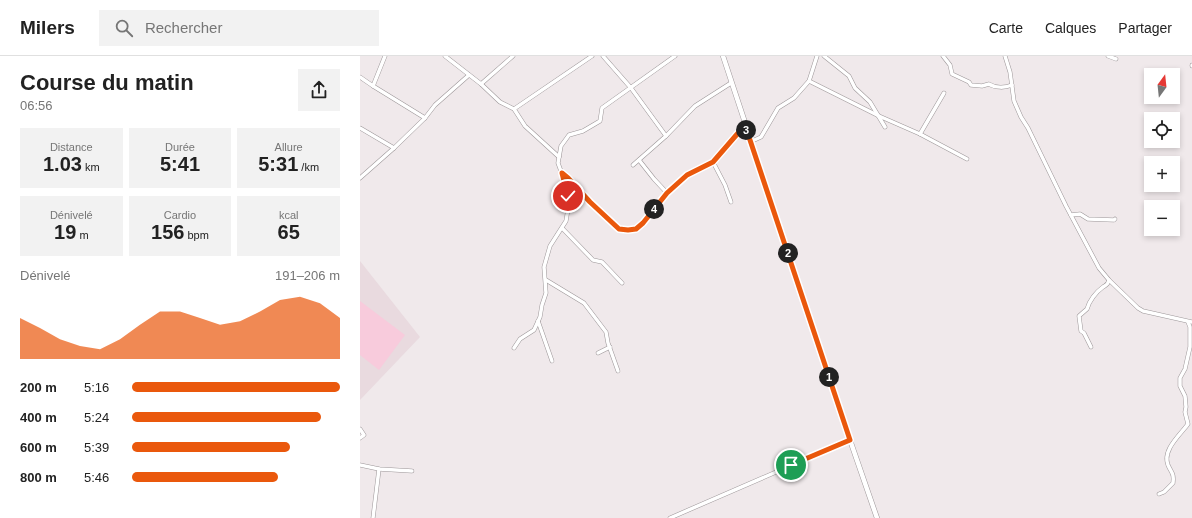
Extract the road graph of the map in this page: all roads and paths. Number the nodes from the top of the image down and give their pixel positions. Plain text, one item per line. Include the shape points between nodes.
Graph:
1 (385, 56) edge
2 (445, 56) edge
3 (513, 56) edge
4 (592, 56) edge
5 (602, 56) edge
6 (675, 56) edge
7 (722, 56) edge
8 (817, 56) edge
9 (824, 56) edge
10 (944, 56) edge
11 (1005, 56) edge
12 (1108, 56) edge
13 (1116, 59) dead end
14 (469, 75) junction
15 (360, 77) edge
16 (809, 81) junction
17 (731, 83) junction
18 (481, 84) junction
19 (1012, 85) junction
20 (373, 86) junction
21 (631, 88) junction
22 (944, 93) dead end
23 (514, 109) junction
24 (879, 116) junction
25 (425, 118) junction
26 (745, 125) junction
27 (885, 127) dead end
28 (360, 128) edge
29 (920, 134) junction
30 (666, 136) junction
31 (750, 142) junction
32 (394, 148) junction
33 (559, 157) junction
34 (967, 159) dead end
35 (639, 160) junction
36 (713, 162) junction
37 (633, 165) dead end
38 (562, 173) junction
39 (360, 178) edge
40 (667, 193) junction
41 (731, 202) dead end
42 (1071, 215) junction
43 (1115, 219) dead end
44 (562, 228) junction
45 (546, 280) junction
46 (1109, 280) junction
47 (622, 283) dead end
48 (538, 321) junction
49 (1190, 322) edge
50 (610, 347) junction
51 (1091, 347) dead end
52 (514, 348) dead end
53 (598, 353) dead end
54 (552, 361) dead end
55 (618, 371) dead end
56 (360, 429) edge
57 (360, 438) edge
58 (850, 440) junction
59 (360, 465) edge
60 (379, 469) junction
61 (412, 471) dead end
62 (1158, 494) dead end
63 (373, 518) edge
64 (670, 518) edge
65 (877, 518) edge

1 - 20 street
2 - 14 street
3 - 18 street
4 - 23 street
5 - 21 street
6 - 21 street
7 - 17 street
8 - 16 street
9 - 24 street via 848,76
10 - 19 street via 952,74 971,85
11 - 19 street
12 - 13 street
14 - 18 street
14 - 25 street via 435,105
15 - 20 street
16 - 24 street
16 - 31 street via 794,98 778,108 761,137
17 - 26 street
17 - 30 street via 695,106
18 - 23 street via 500,102
19 - 42 street via 1019,112
20 - 25 street
21 - 30 street
21 - 33 street via 602,108 600,121 583,131 569,135
22 - 29 street
23 - 33 street via 525,126
24 - 27 street
24 - 29 street
25 - 32 street
26 - 31 street
26 - 36 street
28 - 32 street
29 - 34 street
30 - 35 street
31 - 58 street
32 - 39 street
33 - 38 street via 558,163
35 - 37 street
35 - 40 street
36 - 40 street via 687,175
36 - 41 street
38 - 40 street via 619,229 636,229
38 - 44 street via 569,204
42 - 43 street via 1080,214 1088,219
42 - 46 street via 1099,268
44 - 45 street via 550,246 544,267
44 - 47 street via 593,260 602,262
45 - 48 street via 546,293
45 - 50 street via 584,302 606,332
46 - 49 street via 1143,311
46 - 51 street via 1091,300 1087,309 1078,316 1081,331
48 - 52 street via 534,330 520,339
48 - 54 street
49 - 62 street via 1191,342 1185,369 1180,378 1188,424 1168,454 1168,465 1174,477 1173,483
50 - 53 street
50 - 55 street
56 - 57 street via 364,435
58 - 64 street
58 - 65 street
59 - 60 street
60 - 61 street
60 - 63 street

